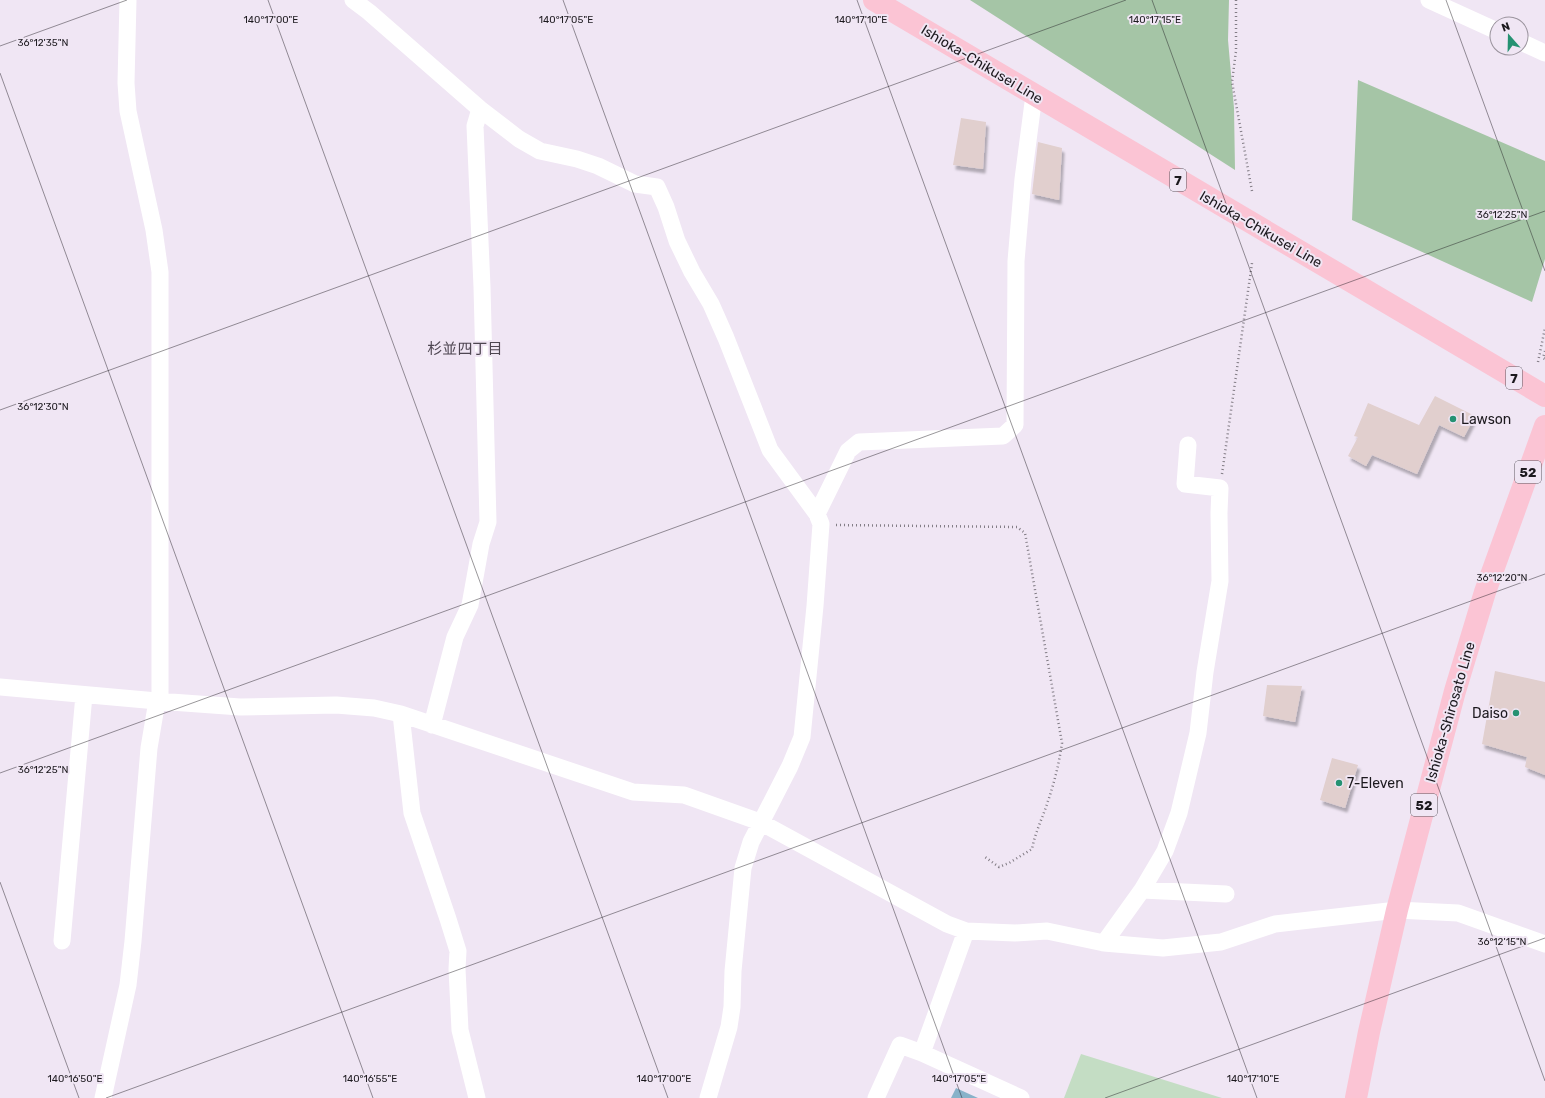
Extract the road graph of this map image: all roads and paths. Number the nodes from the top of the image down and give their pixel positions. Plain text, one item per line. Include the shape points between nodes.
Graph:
1 (128, 0) edge
2 (353, 0) edge
3 (874, 0) edge
4 (1236, 0) edge
5 (1429, 0) edge
6 (1489, 27) edge
7 (1529, 46) edge
8 (1545, 53) edge
9 (1034, 95) junction
10 (480, 109) junction
11 (1252, 191) dead end
12 (1252, 263) dead end
13 (1545, 328) edge
14 (1545, 351) edge
15 (1544, 359) edge
16 (1538, 362) dead end
17 (1545, 396) edge
18 (1545, 426) edge
19 (1188, 445) dead end
20 (1220, 488) junction
21 (819, 519) junction
22 (0, 687) edge
23 (84, 695) junction
24 (159, 701) junction
25 (401, 714) junction
26 (432, 725) junction
27 (760, 822) junction
28 (985, 857) dead end
29 (1142, 890) junction
30 (1226, 894) dead end
31 (1397, 910) junction
32 (966, 931) junction
33 (62, 941) dead end
34 (1104, 943) junction
35 (1545, 944) edge
36 (922, 1053) junction
37 (103, 1098) edge
38 (477, 1098) edge
39 (708, 1098) edge
40 (876, 1098) edge
41 (1021, 1098) edge
42 (1356, 1098) edge

1 - 24 street via 128,110 154,230 160,272
2 - 10 street
3 - 9 main road, Ishioka-Chikusei Line / 7
4 - 11 path via 1236,51 1232,82
5 - 6 street
7 - 8 street
9 - 17 main road, Ishioka-Chikusei Line / 7
9 - 21 street via 1016,261 1015,425 1003,436 859,442 848,452
10 - 21 street via 540,151 598,166 635,184 657,187 677,241 726,338 770,450
10 - 26 street via 475,126 488,522 481,544 470,605 455,637
12 - 20 path
13 - 16 path
14 - 15 path
18 - 31 main road, Ishioka-Shirosato Line / 52 via 1485,592 1457,684
19 - 20 street via 1185,484
20 - 29 street via 1220,581 1198,733 1179,813 1165,851
21 - 27 street via 815,606 802,737 790,766
21 - 28 path via 1017,527 1025,533 1062,743 1048,803 1032,849 1000,867
22 - 23 street
23 - 24 street
23 - 33 street
24 - 25 street via 240,706 336,705 374,708
24 - 37 street via 149,748 128,985
25 - 26 street
25 - 38 street via 412,813 458,951 460,1030
26 - 27 street via 633,792 684,796
27 - 32 street via 947,924
27 - 39 street via 743,868 729,1027
29 - 30 street
29 - 34 street
31 - 34 street via 1275,924 1221,942 1163,948
31 - 35 street via 1458,913
31 - 42 main road, Ishioka-Shirosato Line / 52
32 - 34 street via 1047,931
32 - 36 street
36 - 40 street via 900,1044
36 - 41 street

